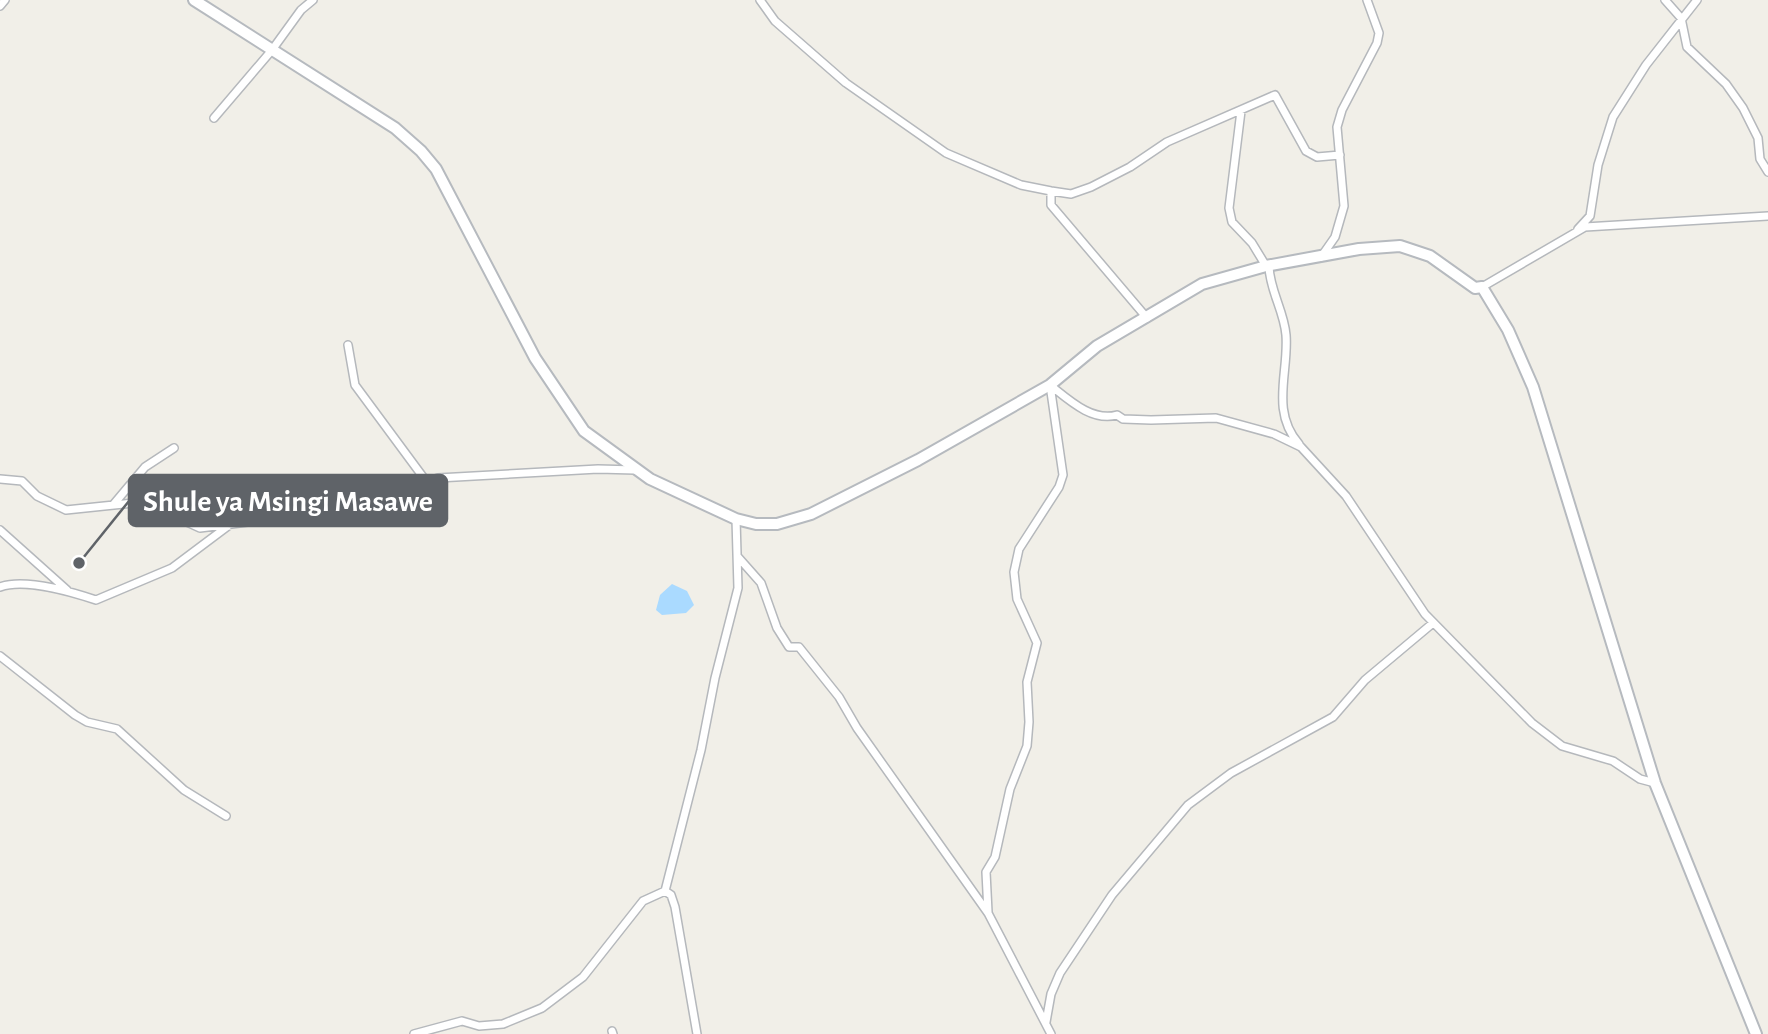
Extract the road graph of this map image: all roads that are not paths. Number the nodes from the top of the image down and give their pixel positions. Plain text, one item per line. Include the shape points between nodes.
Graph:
1 (5, 0) edge
2 (194, 0) edge
3 (313, 0) edge
4 (761, 0) edge
5 (1367, 0) edge
6 (1665, 0) edge
7 (1697, 0) edge
8 (0, 6) edge
9 (1681, 18) junction
10 (272, 50) junction
11 (1241, 111) junction
12 (214, 118) dead end
13 (1340, 155) junction
14 (1768, 172) edge
15 (1051, 191) junction
16 (1768, 216) edge
17 (1577, 230) junction
18 (1320, 258) junction
19 (1268, 267) junction
20 (1482, 287) junction
21 (1147, 318) junction
22 (348, 345) dead end
23 (1050, 385) junction
24 (1301, 447) junction
25 (174, 449) dead end
26 (636, 471) junction
27 (0, 479) edge
28 (425, 481) junction
29 (113, 505) junction
30 (736, 519) junction
31 (229, 525) junction
32 (0, 530) edge
33 (738, 557) junction
34 (0, 587) edge
35 (67, 590) junction
36 (1433, 623) junction
37 (0, 656) edge
38 (1655, 783) junction
39 (226, 816) dead end
40 (665, 891) junction
41 (988, 913) junction
42 (1046, 1022) junction
43 (414, 1034) edge
44 (697, 1034) edge
45 (1051, 1034) edge
46 (1756, 1034) edge

1 - 8 street
2 - 10 street
3 - 10 street
4 - 15 street via 793,38 846,83 946,153 1021,186
5 - 13 street via 1379,33 1342,110 1337,127
6 - 9 street
7 - 9 street
9 - 14 street via 1687,47 1726,84 1743,108
9 - 17 street via 1613,117 1598,165 1590,216
10 - 12 street
10 - 26 street via 395,128 421,150 460,210 562,403 584,431
11 - 13 street via 1275,95 1307,151 1317,156
11 - 15 street via 1167,142 1091,187 1071,194
11 - 19 street via 1229,208 1232,222
13 - 18 street via 1344,206 1335,237
15 - 21 street via 1051,205
16 - 17 street via 1598,224
17 - 20 street
18 - 19 street
18 - 20 street via 1400,246 1430,256 1475,288
19 - 21 street via 1202,284
19 - 24 street via 1286,332 1282,405 1292,436
20 - 38 street via 1508,330 1533,387
21 - 23 street via 1097,346
22 - 28 street via 355,385
23 - 24 street via 1076,405 1104,418 1216,418 1274,434
23 - 30 street via 811,514 776,524
23 - 41 street via 1063,475 1016,560 1017,599 1037,643 1027,682 1027,746 1007,799 995,857 986,872
24 - 36 street via 1346,496 1411,598
25 - 29 street via 145,467
26 - 28 street via 465,475
26 - 30 street
27 - 29 street via 22,481 37,496 66,510
28 - 31 street via 389,505 359,513
29 - 31 street via 143,502 200,528
30 - 33 street
31 - 35 street via 172,568 96,600
32 - 35 street
33 - 40 street via 738,588
33 - 41 street via 761,583 789,647 799,648 820,670
34 - 35 street via 9,583
36 - 38 street via 1552,740 1613,761
36 - 42 street via 1365,680 1333,717 1231,773 1188,805 1112,895 1060,973
37 - 39 street via 75,715 117,729 184,790
38 - 46 street
40 - 43 street via 643,901 604,955 542,1008 503,1024 479,1026 462,1021
40 - 44 street via 675,907
41 - 42 street
42 - 45 street

